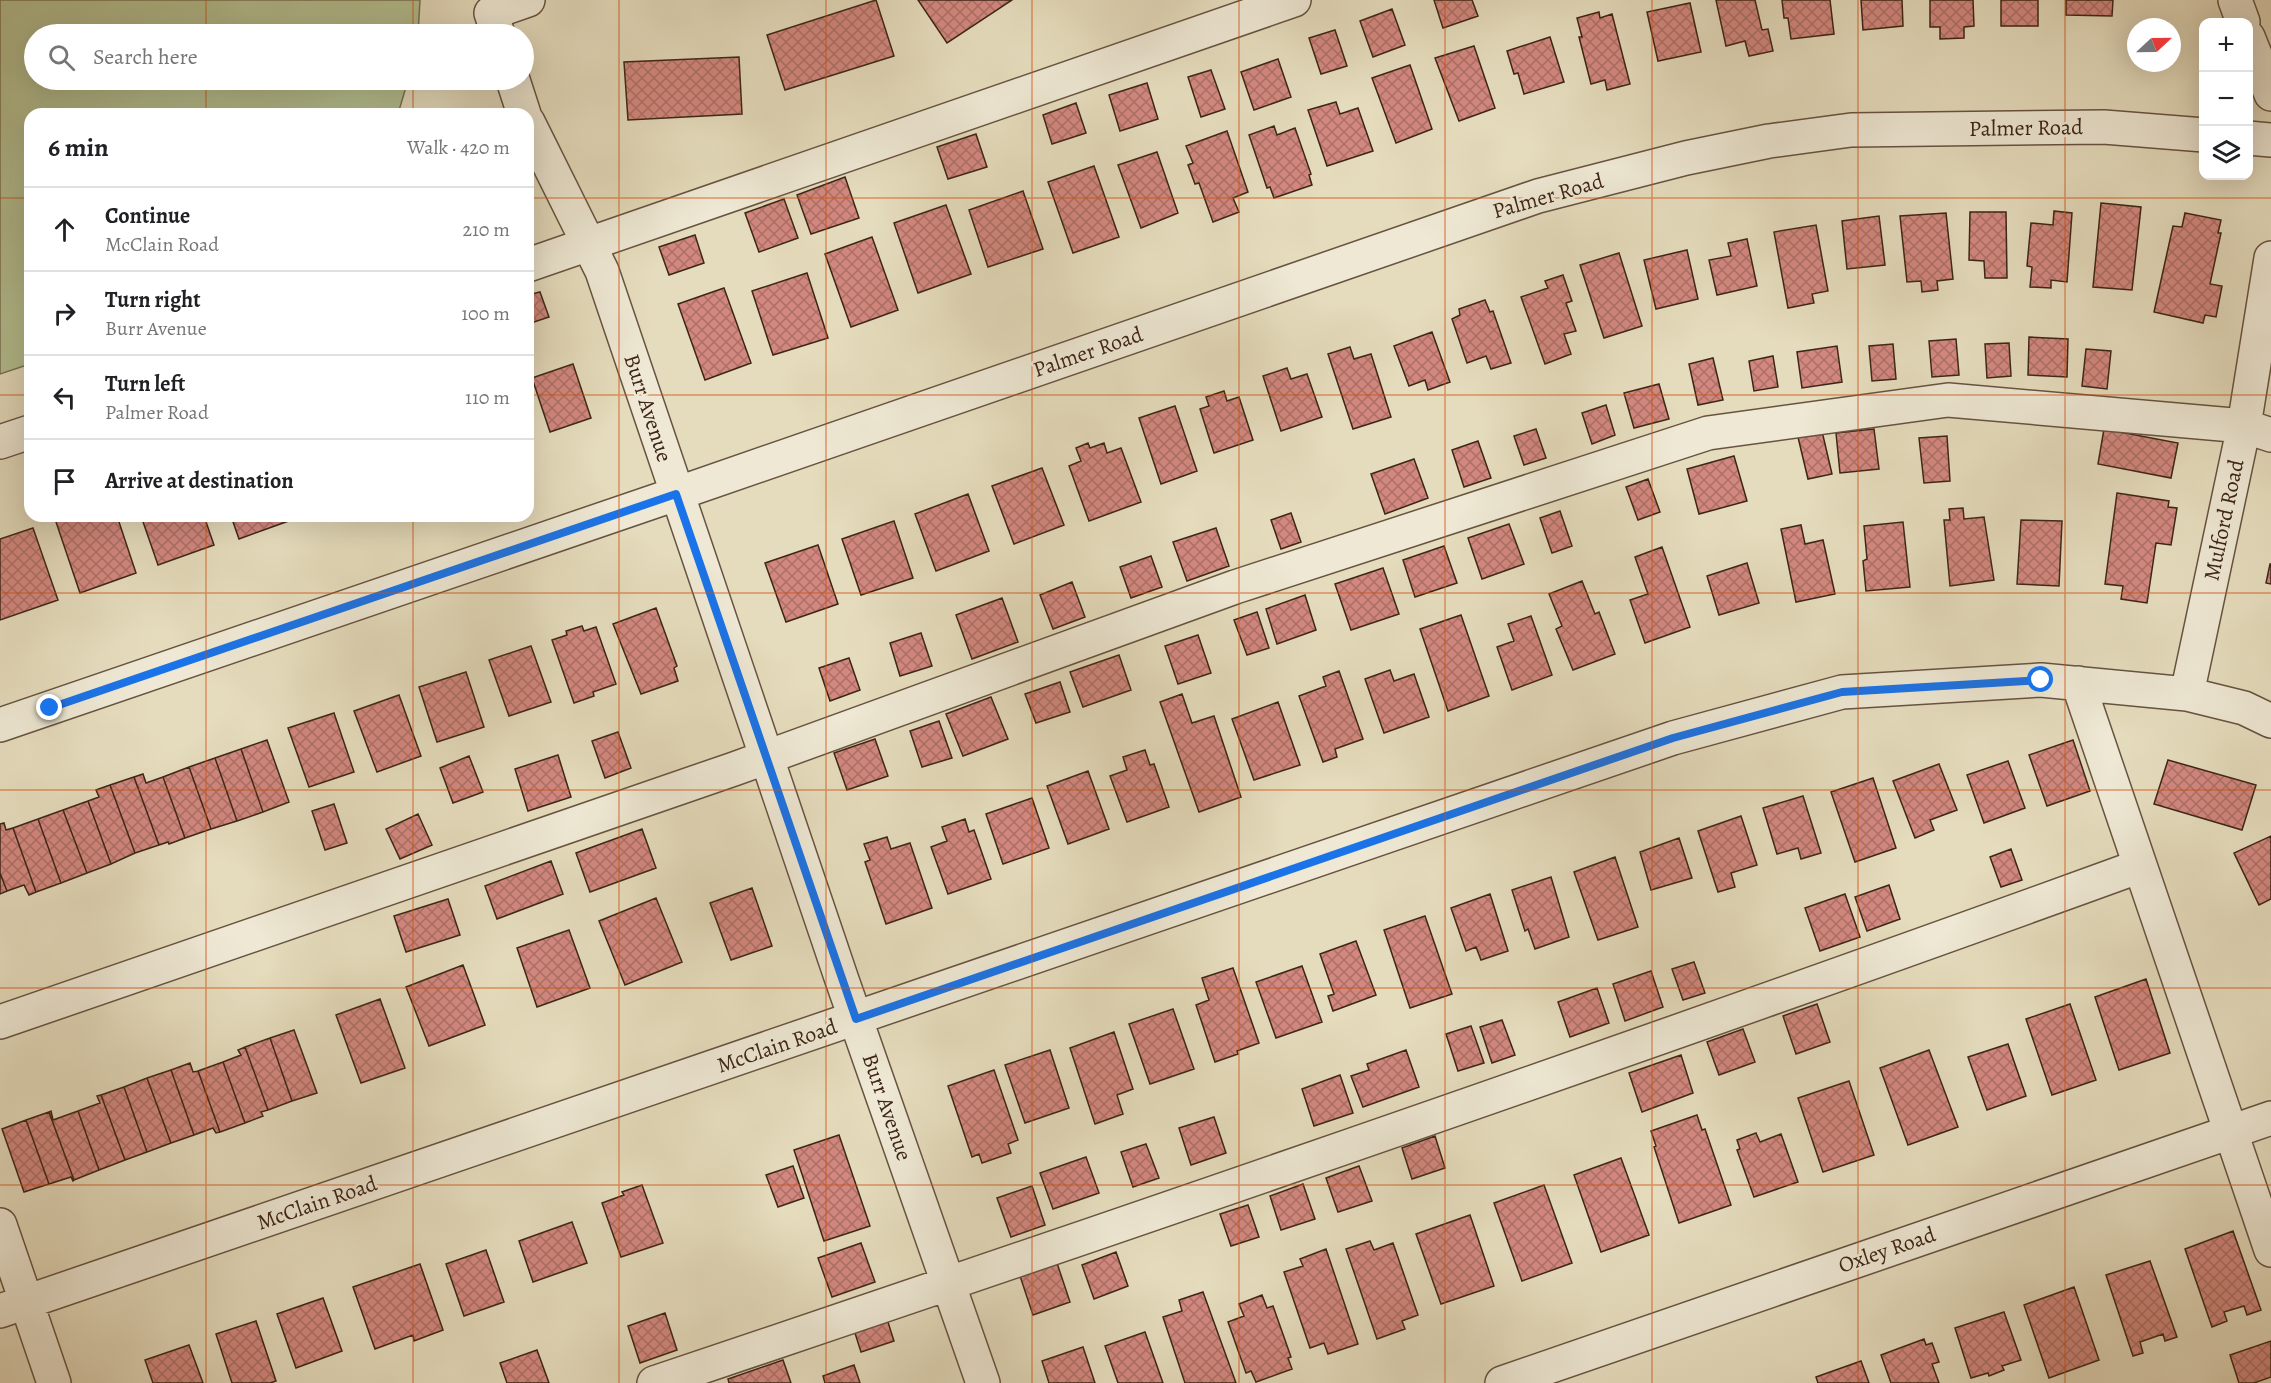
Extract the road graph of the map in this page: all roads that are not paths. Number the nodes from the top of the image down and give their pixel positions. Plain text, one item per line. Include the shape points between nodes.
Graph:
1 (528, 0) edge
2 (1294, 0) edge
3 (2235, 0) edge
4 (2242, 18) edge
5 (494, 24) edge
6 (2253, 50) edge
7 (516, 90) edge
8 (2271, 94) edge
9 (522, 108) edge
10 (534, 134) edge
11 (2199, 135) edge
12 (2253, 138) edge
13 (2271, 140) edge
14 (588, 244) junction
15 (2271, 258) edge
16 (534, 263) edge
17 (2257, 431) edge
18 (24, 434) edge
19 (0, 442) edge
20 (676, 494) junction
21 (2078, 683) junction
22 (2187, 694) junction
23 (2271, 721) edge
24 (0, 725) edge
25 (766, 757) junction
26 (2140, 866) junction
27 (856, 1019) junction
28 (0, 1022) edge
29 (2271, 1118) edge
30 (2231, 1132) junction
31 (0, 1225) edge
32 (2271, 1250) edge
33 (948, 1284) junction
34 (13, 1307) edge
35 (54, 1383) edge
36 (654, 1383) edge
37 (983, 1383) edge
38 (1502, 1383) edge

1 - 5 street
2 - 14 street
3 - 4 street
6 - 8 street
7 - 9 street
10 - 14 street, Burr Avenue
11 - 20 street, Palmer Road via 2104,127 1851,130 1686,158 1538,195
12 - 13 street
14 - 16 street
14 - 20 street, Burr Avenue via 602,271
15 - 17 street, Mulford Road
17 - 22 street, Mulford Road
17 - 25 street via 1948,400 1708,433 1235,587
18 - 19 street
20 - 24 street, Palmer Road
20 - 25 street, Burr Avenue
21 - 22 street, McClain Road
21 - 26 street
21 - 27 street, McClain Road via 2041,680 1842,692 1673,738
22 - 23 street via 2244,708
25 - 27 street, Burr Avenue
25 - 28 street
26 - 30 street
26 - 33 street via 1854,970
27 - 33 street, Burr Avenue
27 - 34 street, McClain Road
29 - 30 street, Oxley Road
30 - 32 street
30 - 38 street, Oxley Road
31 - 34 street
33 - 36 street
33 - 37 street, Burr Avenue
34 - 35 street

